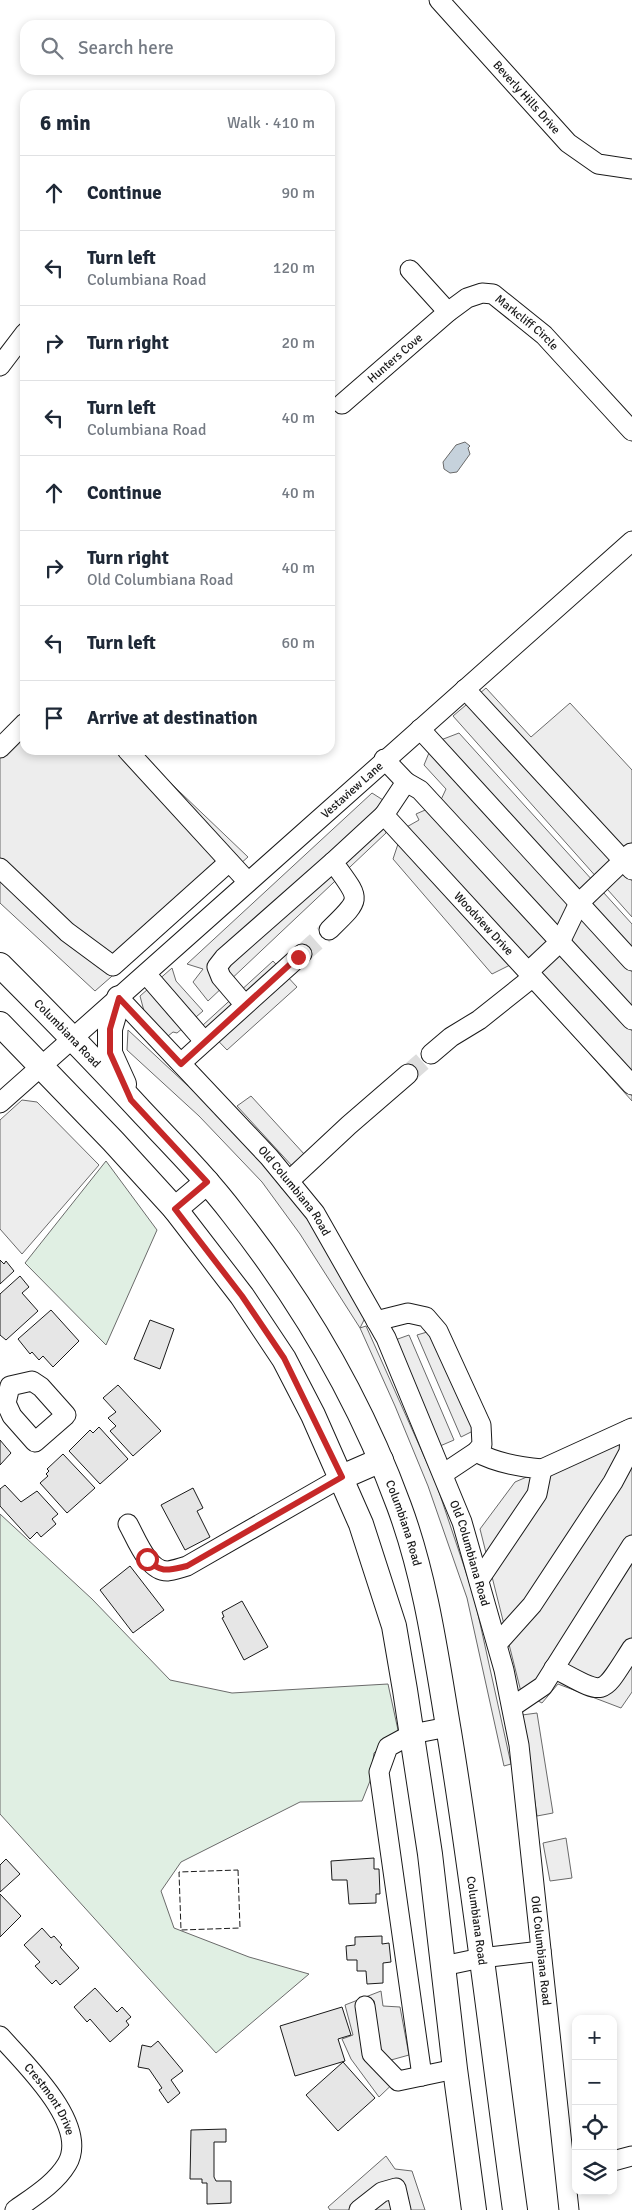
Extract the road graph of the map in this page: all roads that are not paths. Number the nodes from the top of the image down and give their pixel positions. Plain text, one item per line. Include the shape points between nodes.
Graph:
1 (439, 0) edge
2 (632, 169) edge
3 (410, 270) dead end
4 (448, 312) junction
5 (20, 339) edge
6 (0, 366) edge
7 (342, 404) dead end
8 (632, 431) edge
9 (632, 540) edge
10 (465, 689) junction
11 (20, 728) edge
12 (420, 729) junction
13 (0, 748) edge
14 (132, 755) edge
15 (384, 759) junction
16 (413, 786) junction
17 (384, 815) junction
18 (629, 861) edge
19 (229, 862) junction
20 (333, 862) junction
21 (0, 868) edge
22 (248, 882) junction
23 (579, 903) junction
24 (170, 915) junction
25 (329, 930) tunnel mouth
26 (188, 936) junction
27 (560, 942) junction
28 (302, 954) tunnel mouth
29 (632, 961) edge
30 (0, 965) edge
31 (113, 966) junction
32 (146, 974) junction
33 (530, 974) junction
34 (126, 993) junction
35 (244, 1004) junction
36 (632, 1020) edge
37 (0, 1024) edge
38 (72, 1038) junction
39 (204, 1041) junction
40 (431, 1054) tunnel mouth
41 (181, 1064) junction
42 (41, 1066) junction
43 (408, 1074) tunnel mouth
44 (632, 1085) edge
45 (131, 1100) junction
46 (0, 1103) edge
47 (289, 1180) junction
48 (207, 1182) junction
49 (175, 1209) junction
50 (376, 1320) junction
51 (630, 1429) edge
52 (476, 1452) junction
53 (381, 1460) junction
54 (542, 1469) junction
55 (442, 1474) junction
56 (342, 1477) junction
57 (128, 1524) dead end
58 (632, 1545) edge
59 (479, 1580) junction
60 (497, 1644) junction
61 (632, 1648) edge
62 (554, 1668) junction
63 (512, 1707) junction
64 (448, 1727) junction
65 (412, 1734) junction
66 (541, 1951) junction
67 (481, 1958) junction
68 (443, 1966) junction
69 (365, 2006) dead end
70 (0, 2036) edge
71 (455, 2069) junction
72 (422, 2076) junction
73 (632, 2156) edge
74 (617, 2160) edge
75 (570, 2173) edge
76 (15, 2210) edge
77 (359, 2210) edge
78 (401, 2210) edge
79 (474, 2210) edge
80 (514, 2210) edge
81 (569, 2210) edge

1 - 2 street, Beverly Hills Drive via 568,143 598,164
3 - 4 street
4 - 7 street, Hunters Cove
4 - 8 street, Markcliff Circle via 467,298 482,293 493,294 544,335
5 - 6 street
9 - 10 street, Vestaview Lane
10 - 12 street, Vestaview Lane
10 - 18 street
11 - 13 street
12 - 15 street, Vestaview Lane
12 - 23 street
14 - 19 street
15 - 16 street
15 - 22 street, Vestaview Lane
16 - 17 street
16 - 27 street
17 - 20 street
17 - 33 street, Woodview Drive
18 - 23 street
19 - 22 street
19 - 24 street
20 - 25 street via 352,888 355,898 354,906
20 - 35 street via 217,967 221,977
21 - 31 street, Old Columbiana Road via 67,932
22 - 26 street, Vestaview Lane
23 - 27 street
23 - 29 street
24 - 26 street
24 - 31 street
26 - 32 street, Vestaview Lane
27 - 33 street
27 - 36 street
28 - 35 street
30 - 38 main road, Columbiana Road
31 - 34 street, Old Columbiana Road
32 - 34 street, Vestaview Lane
32 - 39 street
33 - 40 street via 479,1020
33 - 44 street, Woodview Drive
34 - 38 street, Vestaview Lane
34 - 41 street, Old Columbiana Road
34 - 45 main road via 110,1029 110,1053
35 - 39 street
37 - 42 main road
38 - 42 street, Vestaview Lane
38 - 45 main road, Columbiana Road
39 - 41 street
41 - 47 street, Old Columbiana Road
42 - 46 street, Vestaview Lane
42 - 49 main road
43 - 47 street
45 - 48 main road, Columbiana Road
47 - 50 street, Old Columbiana Road via 315,1213
48 - 49 main road
48 - 53 main road, Columbiana Road via 288,1289 341,1380
49 - 56 main road via 237,1289 284,1358
50 - 52 street via 408,1313 426,1317 438,1331 481,1426 482,1445
50 - 55 street, Old Columbiana Road
51 - 54 street
51 - 60 street via 629,1452 614,1482 532,1605
52 - 54 street via 519,1467
52 - 55 street
53 - 56 main road
53 - 64 main road, Columbiana Road via 418,1565
54 - 59 street via 537,1494
55 - 59 street, Old Columbiana Road via 462,1522
56 - 57 street via 187,1566 166,1571 147,1559
56 - 65 main road via 394,1626
58 - 62 street
59 - 60 street, Old Columbiana Road
60 - 63 street, Old Columbiana Road
61 - 62 street via 610,1683 602,1689 593,1689
62 - 63 street via 543,1686
63 - 66 street, Old Columbiana Road
64 - 65 street
64 - 67 main road, Columbiana Road
65 - 68 main road
65 - 72 street via 388,1747 379,1772
66 - 67 street
66 - 75 street, Old Columbiana Road
67 - 68 street
67 - 80 main road, Columbiana Road
68 - 71 main road
69 - 72 street via 372,2054 398,2081
70 - 76 street, Crestmont Drive via 56,2103 69,2128 72,2145 62,2172
71 - 72 street
71 - 79 main road
73 - 74 street
75 - 81 street, Old Columbiana Road
77 - 78 street via 382,2192 396,2188

